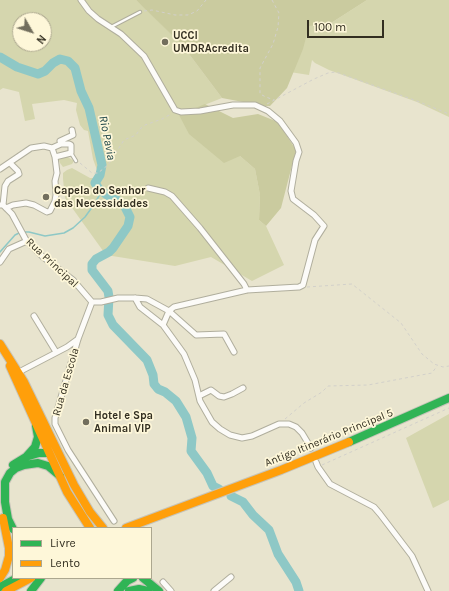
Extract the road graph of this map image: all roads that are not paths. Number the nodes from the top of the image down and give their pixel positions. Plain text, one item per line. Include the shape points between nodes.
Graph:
1 (81, 0) edge
2 (140, 12) road end
3 (111, 27) junction
4 (72, 130) dead end
5 (61, 144) junction
6 (52, 148) junction
7 (71, 153) junction
8 (55, 157) junction
9 (76, 161) road end
10 (10, 162) junction
11 (0, 169) edge
12 (148, 188) dead end
13 (3, 206) edge
14 (27, 241) junction
15 (1, 262) edge
16 (247, 290) junction
17 (134, 298) junction
18 (92, 302) junction
19 (169, 311) junction
20 (34, 316) dead end
21 (164, 326) junction
22 (78, 339) junction
23 (0, 344) edge
24 (0, 347) edge
25 (56, 352) junction
26 (234, 352) dead end
27 (8, 359) junction
28 (29, 367) junction
29 (19, 372) junction
30 (20, 382) junction
31 (243, 388) dead end
32 (198, 396) junction
33 (449, 398) edge
34 (36, 426) junction
35 (51, 437) junction
36 (311, 448) dead end
37 (48, 453) junction
38 (27, 460) junction
39 (316, 462) dead end
40 (60, 476) junction
41 (0, 483) edge
42 (74, 485) junction
43 (216, 495) junction
44 (0, 501) edge
45 (114, 521) dead end
46 (100, 525) edge
47 (12, 527) edge
48 (90, 527) edge
49 (128, 527) edge
50 (143, 527) edge
51 (231, 577) dead end
52 (0, 578) edge
53 (15, 579) edge
54 (29, 579) edge
55 (40, 579) edge
56 (122, 579) edge
57 (132, 579) edge
58 (134, 579) edge
59 (136, 579) edge
60 (144, 579) edge
61 (150, 579) edge
62 (0, 587) edge
63 (163, 587) edge
64 (6, 591) edge
65 (31, 591) edge
66 (118, 591) edge
67 (126, 591) edge
68 (129, 591) edge
69 (149, 591) edge
70 (160, 591) edge
71 (171, 591) edge
72 (214, 591) edge
73 (428, 591) edge

1 - 3 street via 89,11
2 - 3 lane
3 - 16 street via 144,56 175,110 200,111 233,105 255,105 280,121 296,143 299,152 291,191 293,199 324,226 315,240 303,285
4 - 5 street via 72,136 63,138
5 - 6 street
5 - 7 street via 70,144
6 - 8 street
6 - 10 street via 31,148
7 - 8 street
7 - 9 lane
8 - 13 street via 56,195 50,211 46,212 34,204 26,203
10 - 11 street
10 - 13 street via 19,174 5,186
12 - 16 street via 172,196
13 - 14 street, Rua Principal via 12,214
14 - 15 street via 9,249
14 - 18 street, Rua Principal via 73,280
16 - 19 street via 174,307
17 - 18 street
17 - 19 street via 147,299
17 - 21 street via 140,307
18 - 22 street, Rua da Escola
19 - 21 street
19 - 26 street via 196,335 224,334
20 - 25 street
21 - 32 street via 184,354 195,380
22 - 25 street
22 - 45 street, Rua da Escola via 55,424 68,450
23 - 27 main road
24 - 27 main road
25 - 28 street
27 - 28 street via 18,366
27 - 29 main road
27 - 30 main road
28 - 29 street
28 - 30 street
29 - 30 main road
30 - 34 main road
30 - 35 main road
31 - 32 street via 224,397 211,390
32 - 36 street via 212,422 230,435 242,438 279,424 289,424 302,433
33 - 43 main road, Antigo Itinerário Principal 5 via 282,470
34 - 37 main road
34 - 38 main road via 38,437 34,450
35 - 37 main road via 52,448
35 - 42 main road
37 - 38 main road via 43,457
37 - 40 main road
37 - 42 main road via 55,457 67,479
38 - 40 main road via 46,464
38 - 41 main road via 16,462 7,470
38 - 47 main road via 12,471 6,482 5,502
39 - 73 street via 330,484 374,508 380,514 412,556
40 - 48 main road
42 - 46 main road
43 - 49 main road, Antigo Itinerário Principal 5
43 - 50 main road, Antigo Itinerário Principal 5
44 - 52 main road via 10,548 8,563
51 - 72 street
53 - 62 main road
54 - 64 main road
55 - 65 main road
56 - 66 main road
57 - 66 main road
58 - 67 main road
59 - 69 main road
60 - 70 main road
61 - 63 main road
63 - 71 street
68 - 69 main road

